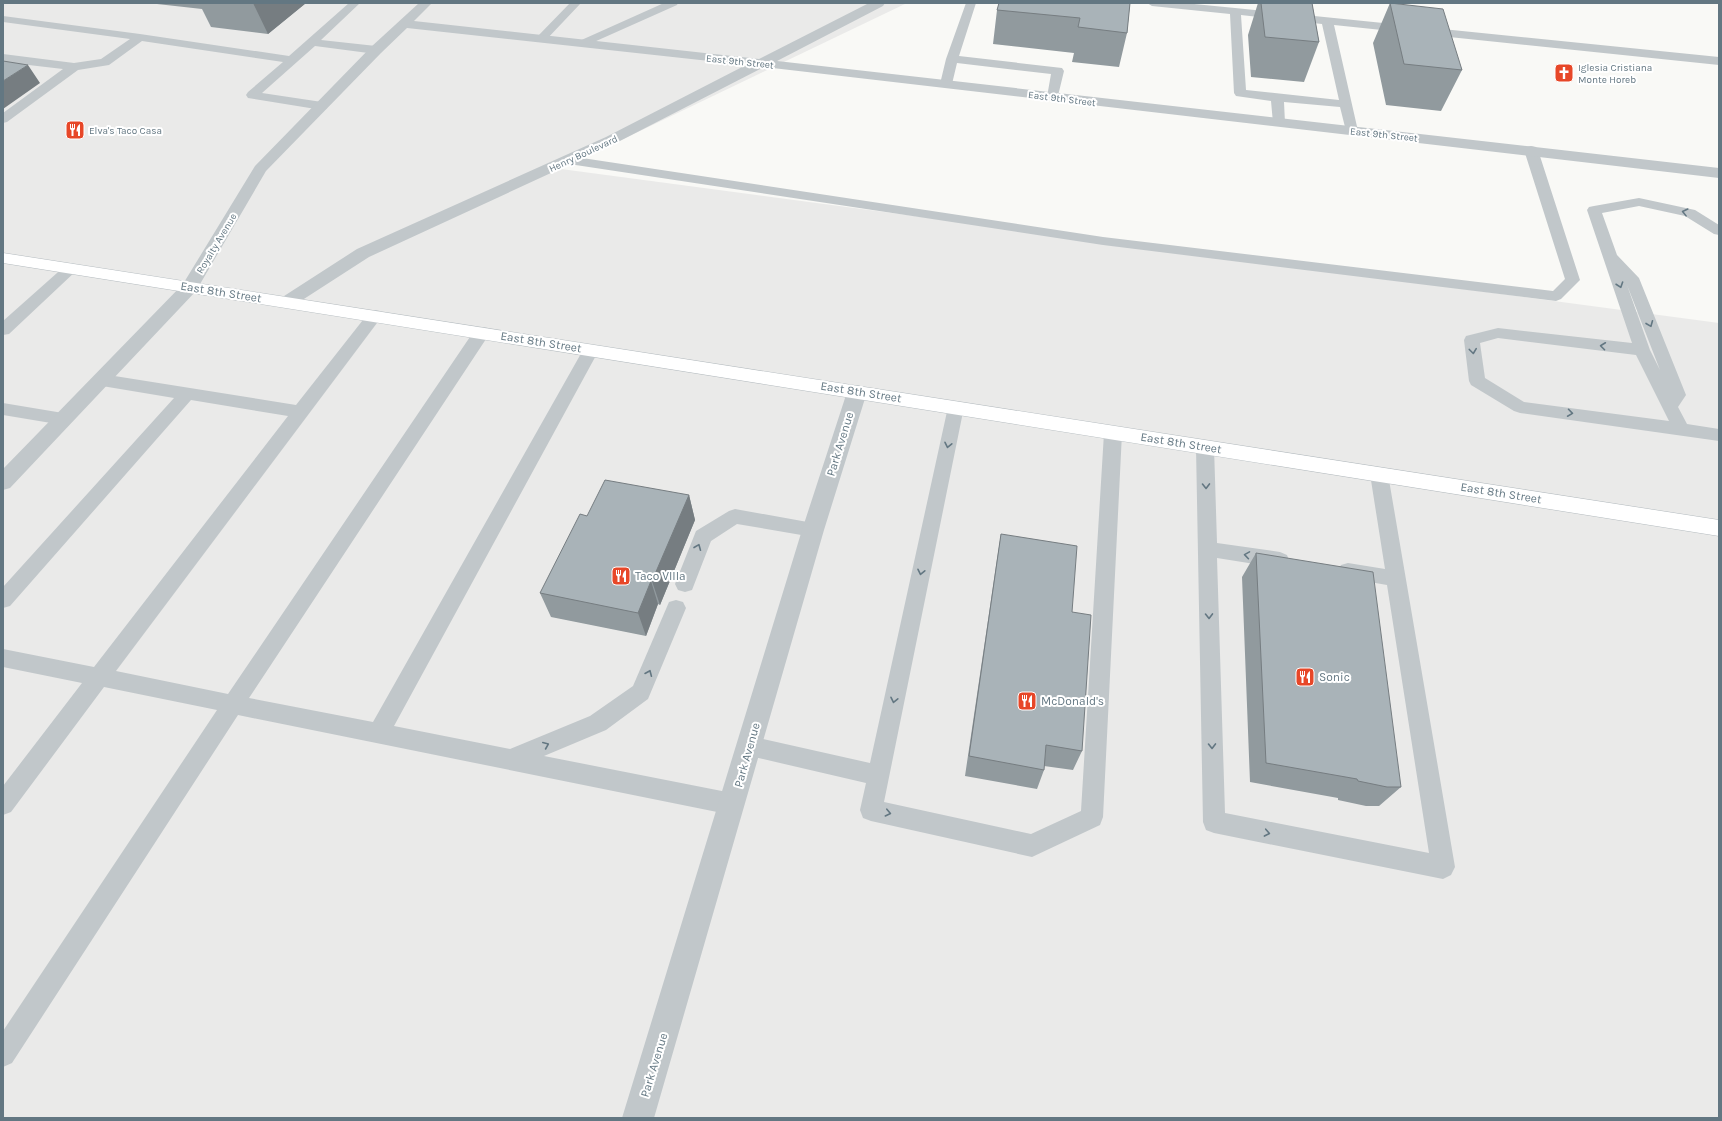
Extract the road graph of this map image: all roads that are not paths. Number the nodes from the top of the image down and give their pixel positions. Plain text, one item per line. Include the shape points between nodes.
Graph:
1 (355, 3) edge
2 (426, 3) edge
3 (576, 3) edge
4 (673, 3) edge
5 (879, 3) edge
6 (970, 3) edge
7 (1152, 3) edge
8 (1235, 12) junction
9 (3, 19) edge
10 (1327, 21) junction
11 (404, 24) junction
12 (140, 37) junction
13 (541, 39) junction
14 (312, 42) junction
15 (580, 44) junction
16 (376, 50) junction
17 (3, 58) edge
18 (952, 59) junction
19 (292, 60) junction
20 (1719, 61) edge
21 (760, 63) junction
22 (74, 67) junction
23 (946, 84) junction
24 (1053, 97) junction
25 (1277, 98) junction
26 (1346, 104) junction
27 (322, 106) junction
28 (3, 119) edge
29 (1279, 123) junction
30 (1352, 131) junction
31 (1531, 150) junction
32 (569, 160) junction
33 (1719, 173) edge
34 (1719, 230) edge
35 (1610, 256) junction
36 (3, 258) edge
37 (70, 268) junction
38 (190, 287) junction
39 (287, 302) junction
40 (375, 316) junction
41 (3, 330) edge
42 (482, 332) junction
43 (591, 350) junction
44 (1642, 350) junction
45 (102, 380) junction
46 (857, 392) junction
47 (187, 394) junction
48 (1670, 406) junction
49 (956, 407) junction
50 (3, 409) edge
51 (300, 412) junction
52 (63, 419) junction
53 (1681, 429) junction
54 (1113, 433) junction
55 (1719, 435) edge
56 (1206, 447) junction
57 (1379, 474) junction
58 (3, 482) edge
59 (1719, 528) edge
60 (813, 530) junction
61 (1207, 549) junction
62 (1294, 562) edge
63 (1333, 569) edge
64 (1396, 579) junction
65 (685, 584) dead end
66 (3, 600) edge
67 (676, 608) dead end
68 (3, 658) edge
69 (99, 678) junction
70 (233, 704) junction
71 (379, 733) junction
72 (750, 746) junction
73 (510, 760) junction
74 (878, 775) junction
75 (3, 804) edge
76 (732, 804) junction
77 (3, 1054) edge
78 (638, 1118) edge

1 - 14 lane
2 - 11 street, Royalty Avenue
3 - 13 lane
4 - 15 lane
5 - 21 street, Henry Boulevard
6 - 18 lane
7 - 8 lane
8 - 10 lane
8 - 25 lane via 1240,93
9 - 12 lane
10 - 20 lane
10 - 26 lane
11 - 13 street, East 9th Street
11 - 16 street, Royalty Avenue
12 - 19 lane
12 - 22 lane via 105,62
13 - 15 street, East 9th Street
14 - 16 lane
14 - 19 lane
15 - 21 street, East 9th Street
16 - 27 street, Royalty Avenue
17 - 22 lane
18 - 23 lane
18 - 24 lane via 1058,70
19 - 27 lane via 252,95
21 - 23 street, East 9th Street
21 - 32 street, Henry Boulevard
22 - 28 lane
23 - 24 street, East 9th Street
24 - 29 street, East 9th Street
25 - 26 lane
25 - 29 lane
26 - 30 lane
27 - 38 street, Royalty Avenue via 260,169
29 - 30 street, East 9th Street
30 - 31 street, East 9th Street
31 - 32 lane via 1573,280 1556,296 1103,241
31 - 33 street, East 9th Street
32 - 39 street, Henry Boulevard via 363,253
34 -> 35 lane via 1690,213 1639,202 1594,210
35 -> 44 lane
35 -> 48 lane via 1632,278 1678,395
36 - 37 main road, East 8th Street
37 - 38 main road, East 8th Street
37 - 41 lane
38 - 39 main road, East 8th Street
38 - 45 street, Royalty Avenue
39 - 40 main road, East 8th Street
40 - 42 main road, East 8th Street
40 - 51 lane
42 - 43 main road, East 8th Street
42 - 70 lane
43 - 46 main road, East 8th Street
43 - 71 lane
44 - 48 lane
44 -> 53 lane via 1498,333 1472,340 1477,381 1520,407
45 - 47 lane
45 - 52 street, Royalty Avenue
46 - 49 main road, East 8th Street
46 - 60 street, Park Avenue
47 - 51 lane
47 - 66 lane
48 - 53 lane
49 - 54 main road, East 8th Street
49 -> 74 lane
50 - 52 lane
51 - 69 lane
52 - 58 street, Royalty Avenue
53 - 55 lane
54 - 56 main road, East 8th Street
74 -> 54 lane via 871,810 1032,846 1092,818
56 - 57 main road, East 8th Street
56 -> 61 lane
57 - 59 main road, East 8th Street
57 - 64 lane
65 -> 60 lane via 703,536 735,516
60 - 72 street, Park Avenue
62 -> 61 lane
61 -> 64 lane via 1214,822 1443,867
63 - 64 lane
73 -> 67 lane via 598,723 641,692
68 - 69 lane
69 - 70 lane
69 - 75 lane
70 - 71 lane
70 - 77 lane
71 - 73 lane
72 - 74 lane
72 - 76 street, Park Avenue
73 - 76 lane
76 - 78 street, Park Avenue

